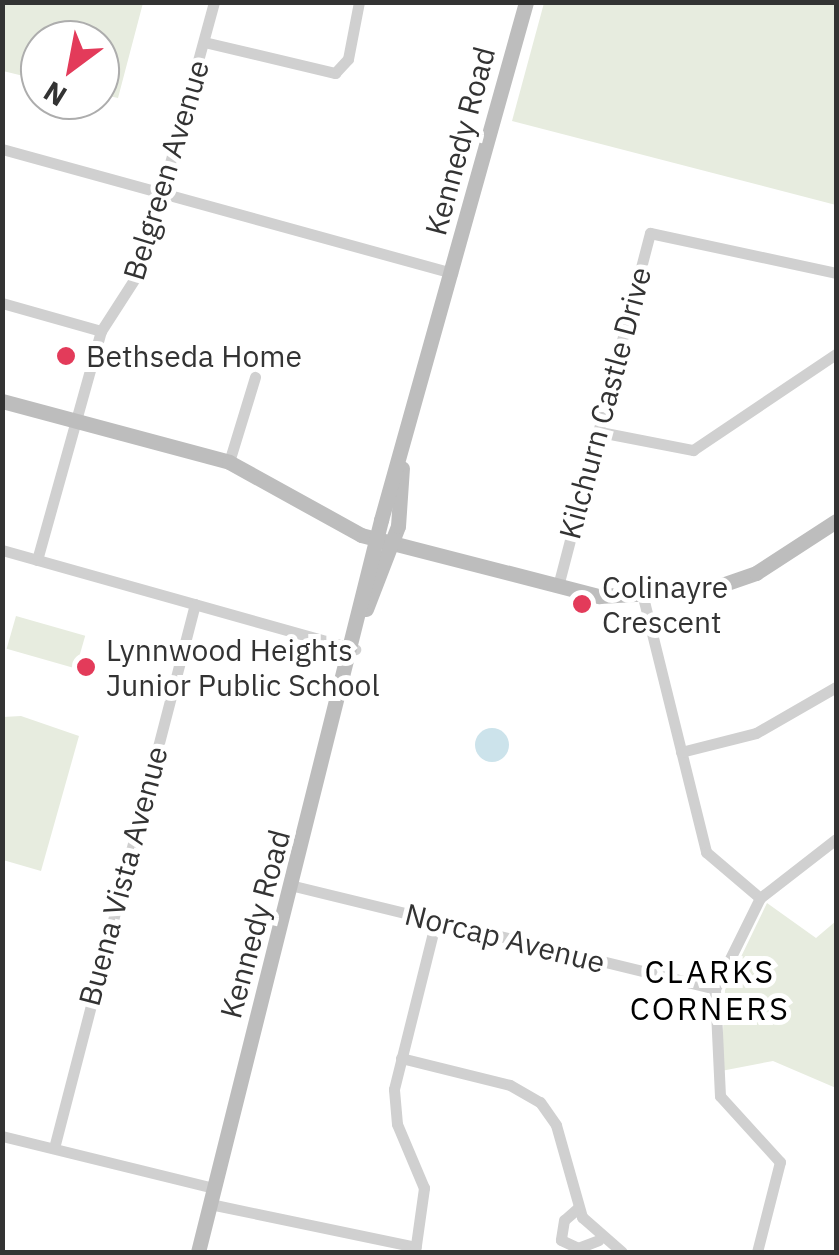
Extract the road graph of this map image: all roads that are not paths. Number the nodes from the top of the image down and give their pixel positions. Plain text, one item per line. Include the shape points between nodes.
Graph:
1 (214, 2) edge
2 (358, 2) edge
3 (526, 2) edge
4 (204, 42) junction
5 (2, 149) edge
6 (164, 193) junction
7 (452, 273) junction
8 (836, 273) edge
9 (2, 304) edge
10 (100, 331) junction
11 (836, 354) edge
12 (256, 377) dead end
13 (2, 401) edge
14 (76, 418) junction
15 (600, 432) junction
16 (229, 462) junction
17 (402, 468) junction
18 (836, 522) edge
19 (376, 539) junction
20 (393, 544) junction
21 (2, 550) edge
22 (37, 560) junction
23 (558, 586) junction
24 (643, 597) junction
25 (195, 604) junction
26 (366, 609) junction
27 (356, 649) junction
28 (836, 688) edge
29 (681, 752) junction
30 (836, 840) edge
31 (294, 886) junction
32 (760, 898) junction
33 (436, 921) junction
34 (715, 989) junction
35 (401, 1058) junction
36 (2, 1136) edge
37 (54, 1148) junction
38 (212, 1196) junction
39 (578, 1208) junction
40 (598, 1240) junction
41 (415, 1250) edge
42 (198, 1252) edge
43 (622, 1252) edge
44 (757, 1252) edge

1 - 4 street, Belgreen Avenue
2 - 4 street via 348,59 335,74
3 - 7 main road, Kennedy Road
4 - 6 street, Belgreen Avenue
5 - 6 street
6 - 7 street
6 - 10 street, Belgreen Avenue via 137,282
7 - 17 main road, Kennedy Road
8 - 15 street, Kilchurn Castle Drive via 650,232
9 - 10 street
10 - 14 street, Belgreen Avenue
11 - 15 street via 693,450
12 - 16 street
13 - 14 main road
14 - 16 main road
14 - 22 street, Belgreen Avenue
15 - 23 street, Kilchurn Castle Drive
16 - 19 main road
17 - 19 main road, Kennedy Road
17 - 20 main road, Kennedy Road
18 - 24 main road via 756,573
19 - 20 main road
19 - 26 main road, Kennedy Road
20 - 23 main road
20 - 26 main road, Kennedy Road
21 - 22 street
22 - 25 street
23 - 24 main road
24 - 29 street
25 - 27 street
25 - 37 street, Buena Vista Avenue
26 - 27 main road, Kennedy Road
27 - 31 main road, Kennedy Road
28 - 29 street via 756,733
29 - 32 street via 710,860
30 - 32 street
31 - 33 street, Norcap Avenue
31 - 38 main road, Kennedy Road
32 - 34 street
33 - 34 street, Norcap Avenue
33 - 35 street
34 - 44 street via 720,1096 780,1162
35 - 39 street via 532,1094 556,1125
35 - 41 street via 397,1124 424,1188
36 - 37 street
37 - 38 street
38 - 41 street
38 - 42 main road, Kennedy Road
39 - 40 street
39 - 40 street via 564,1220 561,1240 578,1248
40 - 43 street

